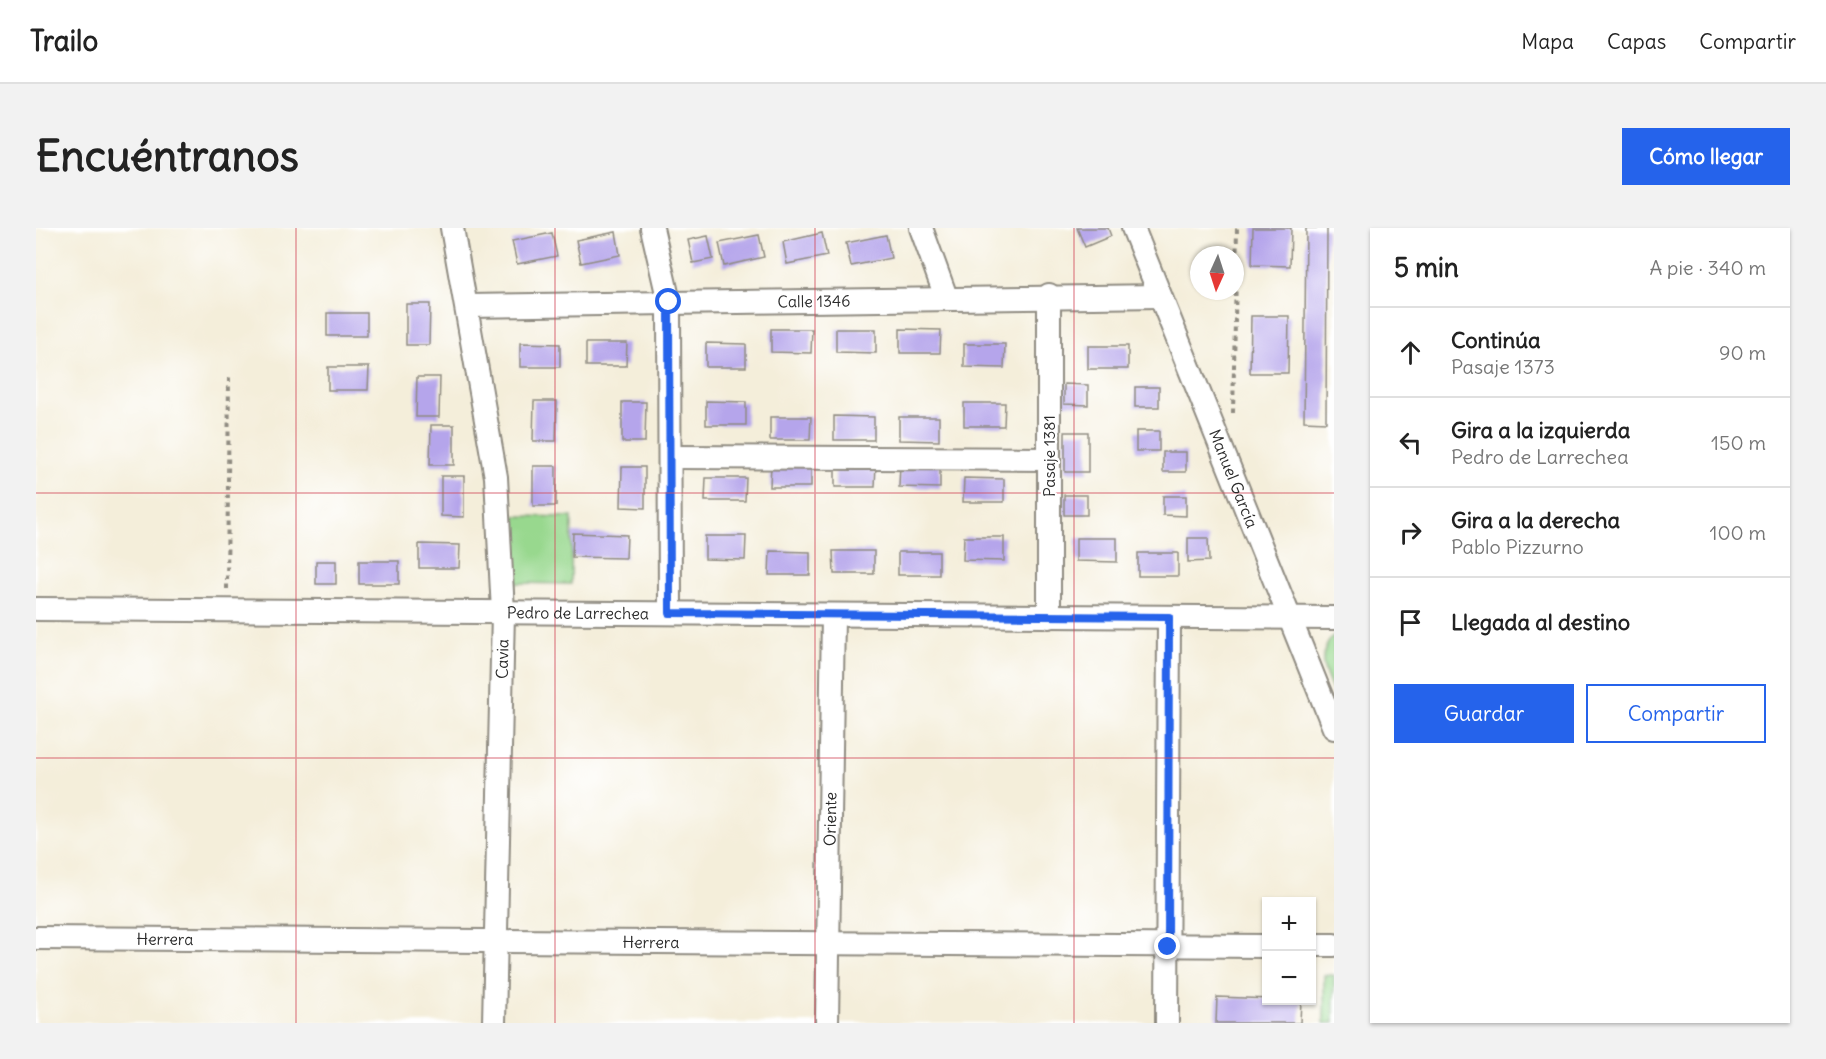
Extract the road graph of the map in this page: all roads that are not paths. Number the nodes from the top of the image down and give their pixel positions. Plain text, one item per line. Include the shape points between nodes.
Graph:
1 (452, 228) edge
2 (652, 228) edge
3 (921, 228) edge
4 (1133, 228) edge
5 (1049, 296) junction
6 (1160, 296) junction
7 (946, 297) junction
8 (669, 302) junction
9 (468, 306) junction
10 (670, 457) junction
11 (1048, 459) junction
12 (36, 609) edge
13 (503, 612) junction
14 (670, 613) junction
15 (833, 615) junction
16 (1049, 617) junction
17 (1169, 617) junction
18 (1290, 617) junction
19 (1334, 618) edge
20 (1334, 728) edge
21 (36, 938) edge
22 (494, 941) junction
23 (826, 943) junction
24 (1316, 945) edge
25 (1334, 945) edge
26 (1262, 946) edge
27 (1168, 947) junction
28 (494, 1023) edge
29 (827, 1023) edge
30 (1167, 1023) edge

1 - 9 street, Cavia
2 - 8 street
3 - 7 street
4 - 6 street, Manuel García
5 - 6 street, Calle 1346
5 - 7 street, Calle 1346
5 - 11 street, Pasaje 1381
6 - 18 street, Manuel García
7 - 8 street, Calle 1346
8 - 9 street, Calle 1346
8 - 10 street
9 - 13 street, Cavia via 496,477
10 - 11 street
10 - 14 street
11 - 16 street, Pasaje 1381
12 - 13 street, Pedro de Larrechea
13 - 14 street, Pedro de Larrechea
13 - 22 street, Cavia
14 - 15 street, Pedro de Larrechea
15 - 16 street, Pedro de Larrechea
15 - 23 street, Oriente
16 - 17 street, Pedro de Larrechea
17 - 18 street, Pedro de Larrechea
17 - 27 street
18 - 19 street, Pedro de Larrechea
18 - 20 street, Manuel García
21 - 22 street, Herrera
22 - 23 street, Herrera
22 - 28 street, Cavia
23 - 27 street, Herrera
23 - 29 street, Oriente
24 - 25 street
26 - 27 street, Herrera
27 - 30 street

